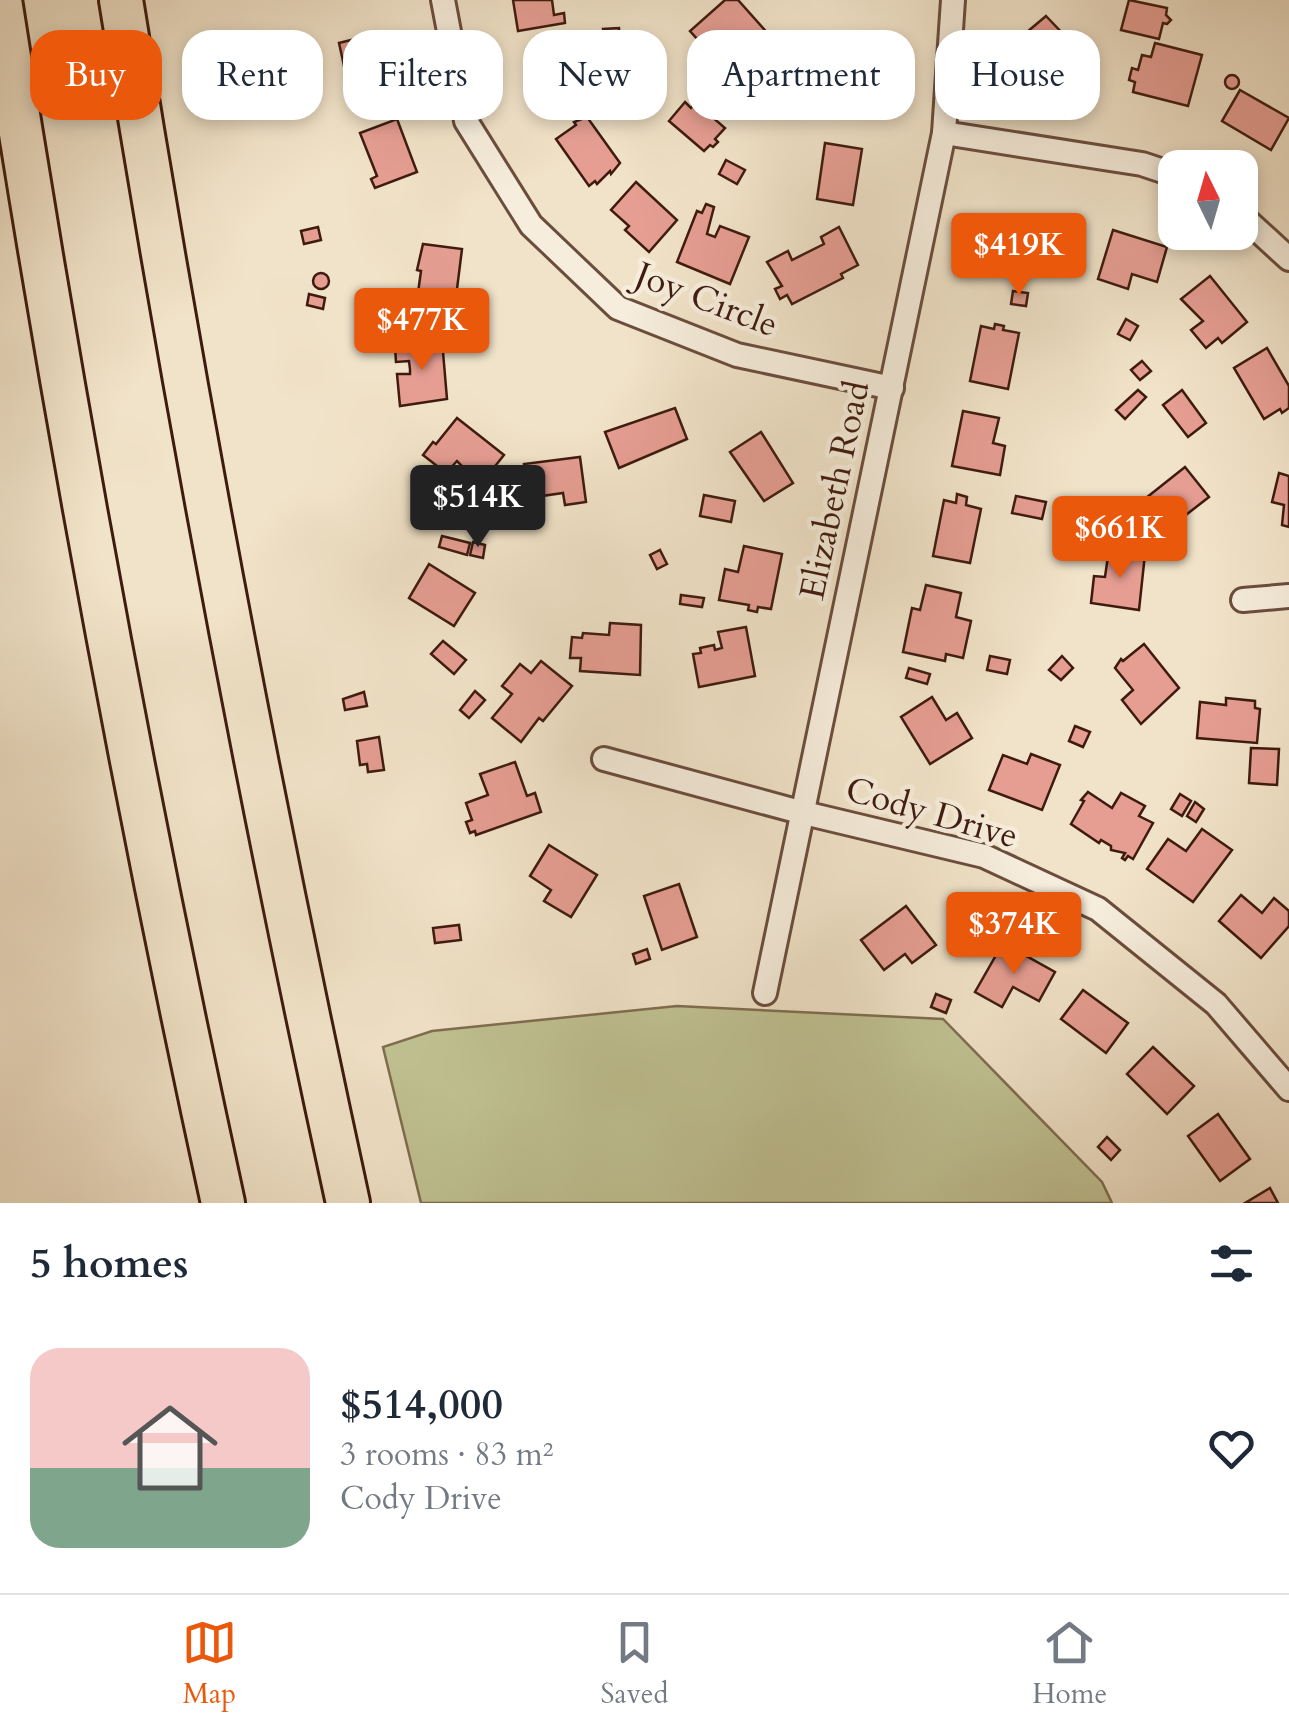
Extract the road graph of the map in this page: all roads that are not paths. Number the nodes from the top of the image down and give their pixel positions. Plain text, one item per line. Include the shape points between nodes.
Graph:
1 (0, 0) edge
2 (121, 0) edge
3 (443, 0) edge
4 (953, 0) edge
5 (944, 134) junction
6 (1158, 169) edge
7 (1258, 231) edge
8 (1289, 259) edge
9 (892, 388) junction
10 (1289, 596) edge
11 (1243, 600) dead end
12 (604, 760) dead end
13 (800, 812) junction
14 (765, 993) dead end
15 (1289, 1088) edge
16 (223, 1203) edge
17 (348, 1203) edge

1 - 16 highway via 109,643
2 - 17 highway via 228,620
3 - 9 street, Joy Circle via 466,121 532,226 618,308 737,355
4 - 5 street, Elizabeth Road
5 - 6 street
5 - 9 street, Elizabeth Road
7 - 8 street
9 - 13 street, Elizabeth Road
10 - 11 street
12 - 13 street, Cody Drive
13 - 14 street, Elizabeth Road
13 - 15 street, Cody Drive via 984,856 1098,909 1216,1004

